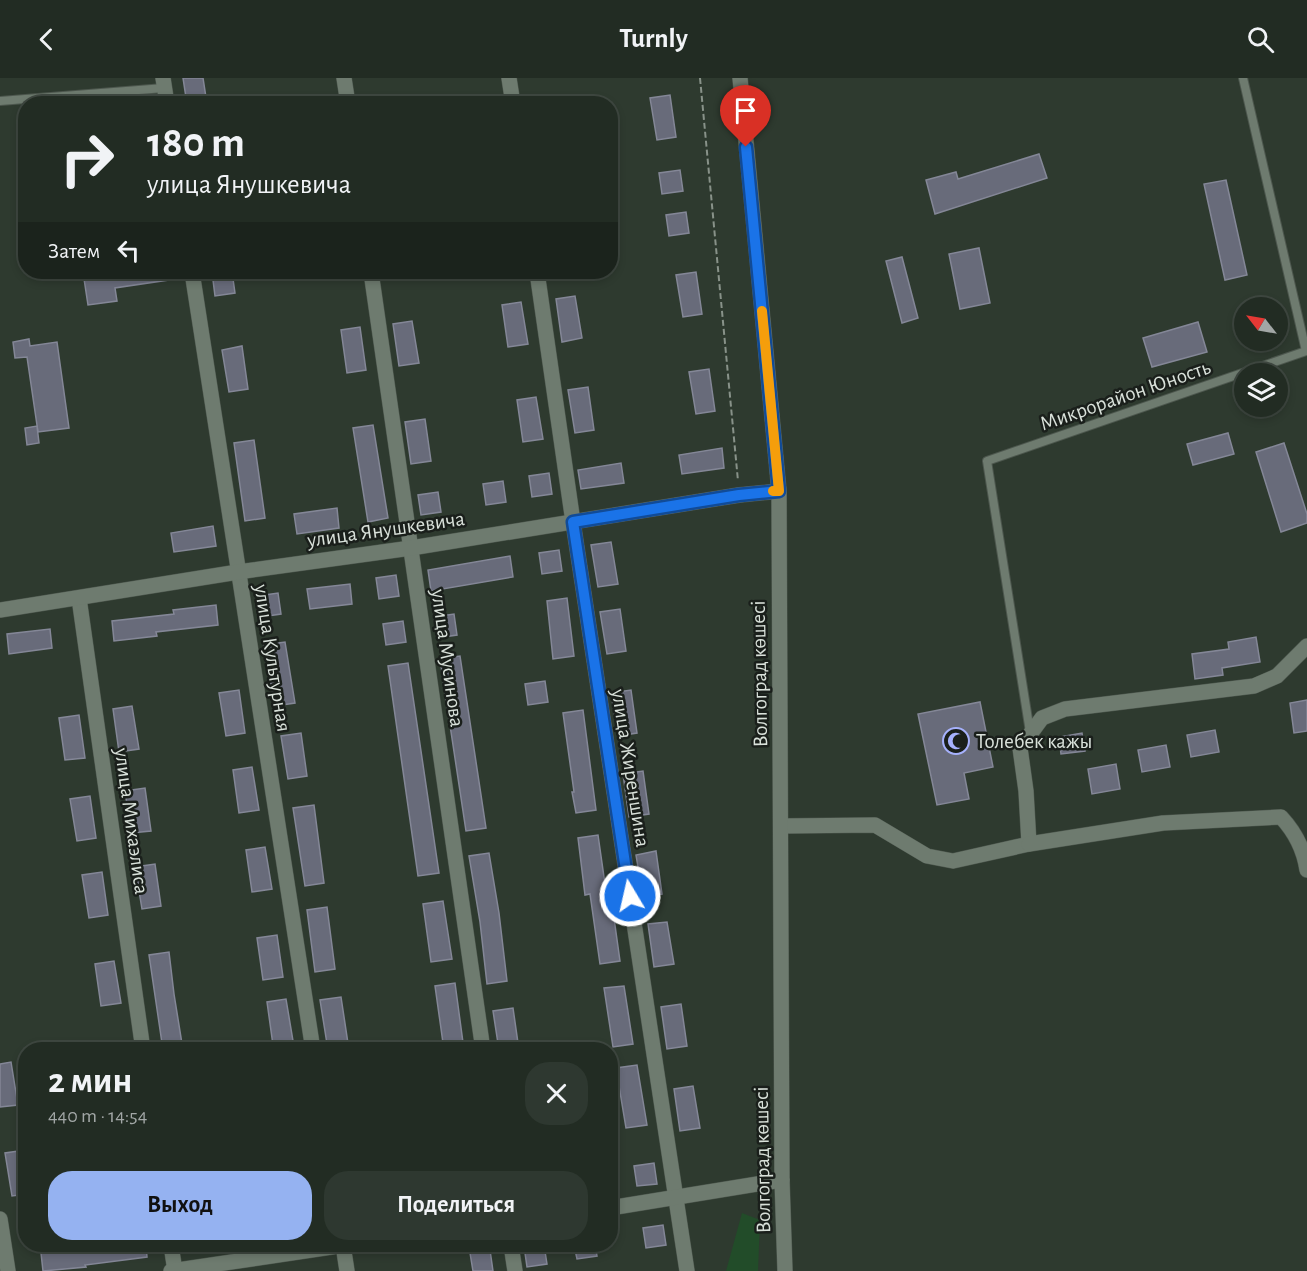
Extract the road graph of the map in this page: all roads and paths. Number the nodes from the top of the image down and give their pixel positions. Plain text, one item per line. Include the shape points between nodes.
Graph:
1 (344, 78) edge
2 (509, 78) edge
3 (700, 78) edge
4 (740, 78) edge
5 (1243, 78) edge
6 (163, 83) edge
7 (45, 96) edge
8 (347, 96) edge
9 (512, 96) edge
10 (18, 99) edge
11 (0, 101) edge
12 (193, 279) edge
13 (372, 279) edge
14 (538, 279) edge
15 (779, 491) junction
16 (739, 495) junction
17 (573, 522) junction
18 (411, 548) junction
19 (238, 572) junction
20 (79, 598) junction
21 (0, 610) edge
22 (1307, 646) edge
23 (1030, 736) junction
24 (782, 826) junction
25 (1029, 844) junction
26 (1307, 870) edge
27 (142, 1042) edge
28 (312, 1042) edge
29 (482, 1042) edge
30 (782, 1180) junction
31 (676, 1199) junction
32 (618, 1207) edge
33 (0, 1219) edge
34 (172, 1252) edge
35 (298, 1252) edge
36 (345, 1252) edge
37 (512, 1252) edge
38 (8, 1271) edge
39 (174, 1271) edge
40 (347, 1271) edge
41 (515, 1271) edge
42 (687, 1271) edge
43 (785, 1271) edge

1 - 8 street
2 - 9 street
3 - 16 path
4 - 15 street, Волгоград көшесі
5 - 23 lane, Микрорайон Юность via 1306,351 987,461
6 - 7 lane
10 - 11 lane
12 - 19 street, улица Культурная
13 - 18 street, улица Мусинова
14 - 17 street, улица Жиреншина
15 - 16 street, улица Янушкевича
15 - 24 street, Волгоград көшесі
16 - 17 street, улица Янушкевича
17 - 18 street, улица Янушкевича
17 - 31 street, улица Жиреншина
18 - 19 street, улица Янушкевича
18 - 29 street, улица Мусинова
19 - 20 street, улица Янушкевича
19 - 28 street, улица Культурная
20 - 21 street, улица Янушкевича
20 - 27 street, улица Михаэлиса
22 - 23 street via 1277,676 1254,686 1065,709 1042,718
23 - 25 street via 1020,748
24 - 25 street via 874,825 927,856 953,861
24 - 30 street, Волгоград көшесі
25 - 26 street via 1163,823 1281,817 1292,830
30 - 31 street
30 - 43 street, Волгоград көшесі
31 - 32 street
31 - 42 street, улица Жиреншина
33 - 38 street
34 - 39 street
35 - 39 street
36 - 40 street
37 - 41 street

